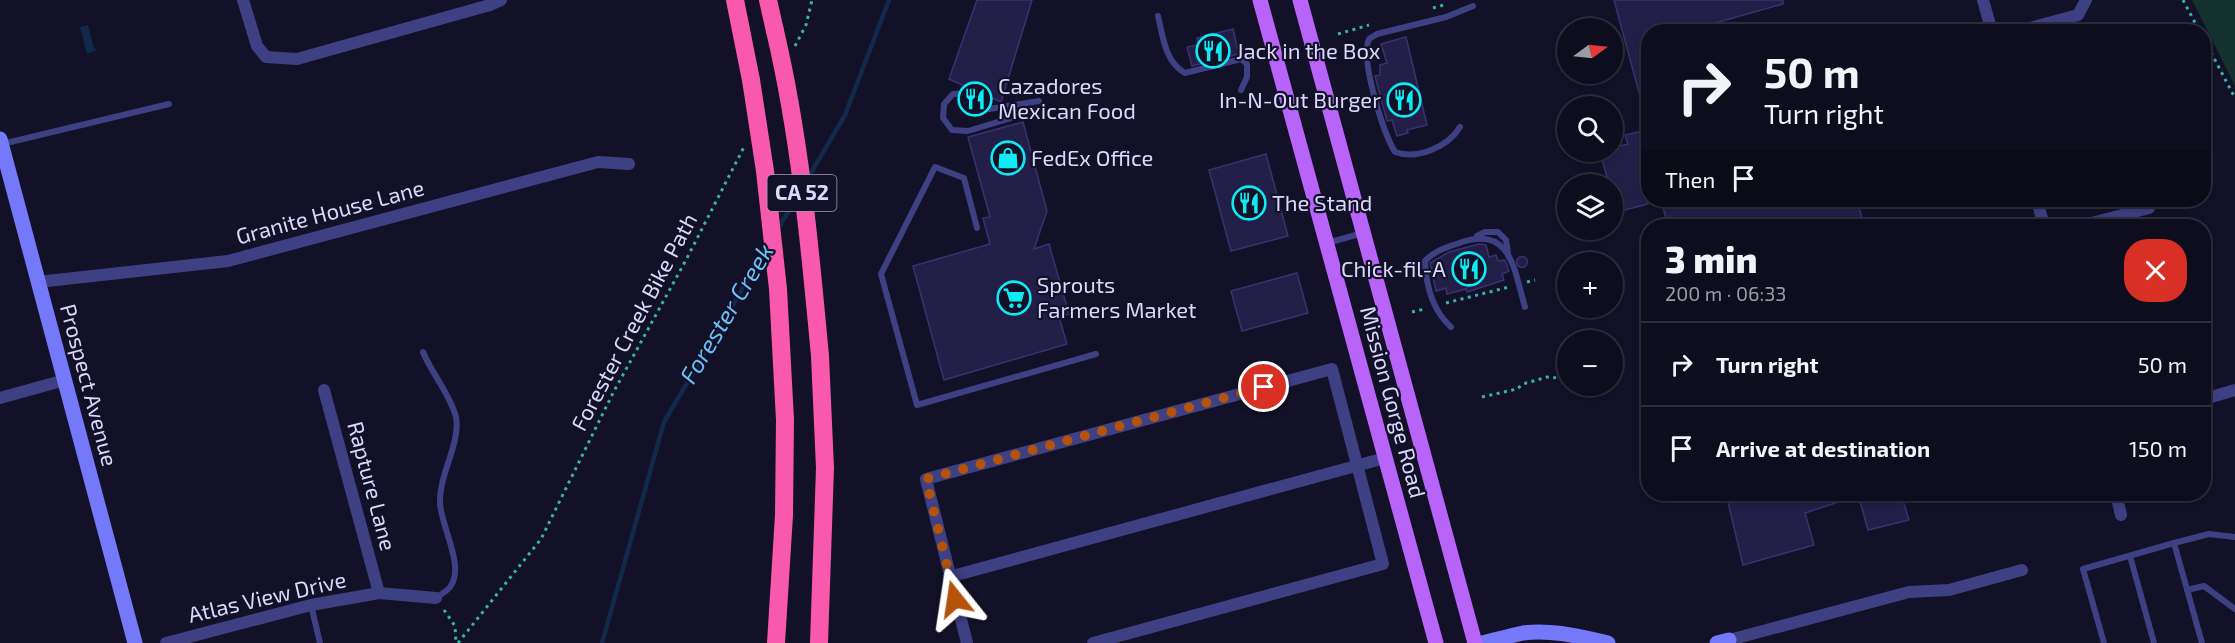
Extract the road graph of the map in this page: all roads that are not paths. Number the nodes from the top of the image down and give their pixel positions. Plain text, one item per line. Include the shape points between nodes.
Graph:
1 (243, 0) edge
2 (501, 0) edge
3 (735, 0) edge
4 (768, 0) edge
5 (1260, 0) edge
6 (1300, 0) edge
7 (1983, 0) edge
8 (2086, 0) edge
9 (1473, 6) dead end
10 (1158, 16) dead end
11 (1990, 24) edge
12 (2045, 24) edge
13 (1241, 90) dead end
14 (1039, 100) dead end
15 (169, 104) dead end
16 (1041, 109) dead end
17 (1460, 127) dead end
18 (1, 142) edge
19 (629, 164) dead end
20 (2149, 208) dead end
21 (2107, 219) edge
22 (977, 228) dead end
23 (1363, 233) junction
24 (1326, 243) junction
25 (38, 282) junction
26 (1525, 307) dead end
27 (1452, 327) dead end
28 (423, 352) dead end
29 (1096, 354) dead end
30 (65, 380) junction
31 (324, 390) dead end
32 (2235, 390) edge
33 (2211, 397) edge
34 (0, 398) edge
35 (1385, 458) junction
36 (1356, 464) junction
37 (2118, 501) edge
38 (2121, 515) dead end
39 (2235, 537) edge
40 (2174, 543) junction
41 (2130, 556) junction
42 (2022, 570) dead end
43 (949, 577) junction
44 (2187, 590) junction
45 (379, 593) junction
46 (436, 598) joint
47 (310, 605) junction
48 (2235, 609) edge
49 (1723, 642) edge
50 (135, 643) edge
51 (165, 643) edge
52 (320, 643) edge
53 (776, 643) edge
54 (819, 643) edge
55 (967, 643) edge
56 (1093, 643) edge
57 (1436, 643) edge
58 (1475, 643) edge
59 (1482, 643) edge
60 (1608, 643) edge
61 (2104, 643) edge
62 (2154, 643) edge
63 (2202, 643) edge

1 - 2 street via 257,46 266,57 297,59
3 - 53 highway, CA 52, bridge via 765,171 778,289 785,420
4 - 54 highway, CA 52, bridge via 787,88 820,356 825,468
5 - 24 main road, Mission Gorge Road
6 - 23 main road, Mission Gorge Road
7 - 11 street
8 - 12 street via 2078,15
9 - 17 lane via 1377,34 1369,39 1366,48 1389,142 1395,152 1406,156 1436,149
10 - 13 lane via 1168,55 1176,68 1185,73 1241,59 1247,64
14 - 16 lane via 989,108 967,93 953,94 944,104 943,118 952,130 968,131
15 - 18 lane
18 - 25 main road, Prospect Avenue
19 - 25 street, Granite House Lane via 598,162 228,261
20 - 21 street
22 - 29 lane via 964,178 935,167 881,274 917,405
23 - 24 lane
23 - 58 main road, Mission Gorge Road
24 - 35 main road, Mission Gorge Road
25 - 30 main road, Prospect Avenue
26 - 27 lane via 1506,240 1498,231 1485,232 1433,252 1425,261 1425,278 1434,306
28 - 46 lane via 456,418 439,499 456,572 451,586
30 - 34 street
30 - 50 main road, Prospect Avenue
31 - 45 street, Rapture Lane
32 - 33 street
35 - 36 street
35 - 57 main road, Mission Gorge Road
36 - 43 street
36 - 43 street via 1332,369 926,479
36 - 56 street via 1383,564
37 - 38 street
39 - 40 lane via 2209,534
40 - 41 lane
40 - 44 lane
41 - 61 lane via 2083,569
41 - 62 lane
42 - 49 street via 1949,590 1909,592
43 - 55 street
44 - 48 lane via 2204,586
44 - 63 lane
45 - 46 street, Atlas View Drive
45 - 47 street, Atlas View Drive
47 - 51 street, Atlas View Drive
47 - 52 lane
59 - 60 main road via 1534,633 1561,633

